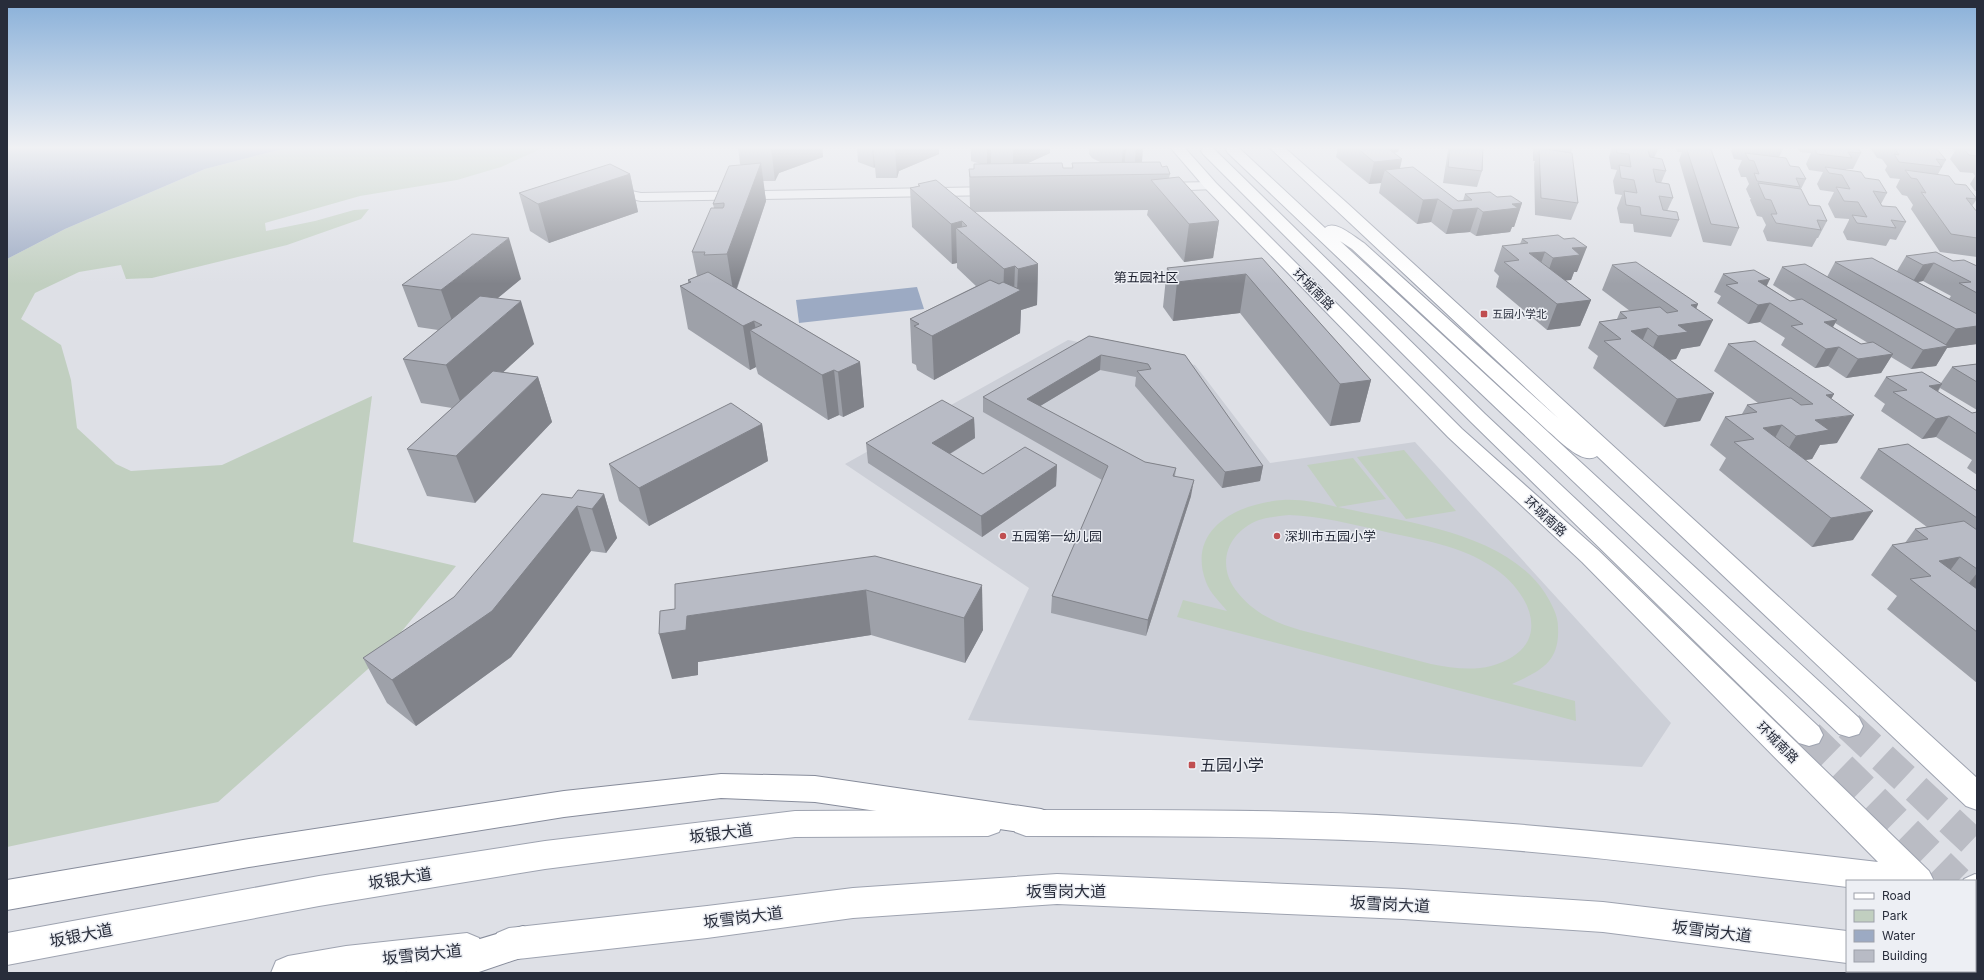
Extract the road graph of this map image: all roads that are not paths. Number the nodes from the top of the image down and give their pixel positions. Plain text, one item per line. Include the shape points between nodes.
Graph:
1 (620, 193) edge
2 (902, 193) edge
3 (1218, 193) edge
4 (1250, 193) edge
5 (1327, 193) edge
6 (1278, 194) joint
7 (1287, 229) junction
8 (1455, 433) junction
9 (1702, 541) junction
10 (1849, 726) tunnel mouth
11 (1809, 735) tunnel mouth
12 (1977, 797) edge
13 (1041, 822) junction
14 (1906, 880) edge
15 (1917, 880) edge
16 (7, 895) edge
17 (523, 942) junction
18 (1846, 947) edge
19 (7, 949) edge
20 (288, 973) edge
21 (422, 973) edge

1 - 2 street via 641,197
3 - 8 main road, 环城南路
4 - 7 main road, 环城南路
5 - 9 main road
6 - 9 main road via 1358,246 1555,427
6 - 10 main road
7 - 8 main road
7 - 11 main road, 环城南路 via 1478,418
8 - 15 main road, 环城南路 via 1596,562
9 - 12 main road
13 - 14 main road via 1228,823 1412,830 1638,848
13 - 16 main road via 815,789 721,786 549,807 249,853
13 - 19 main road, 坂银大道 via 795,824 529,857 319,891
17 - 18 main road, 坂雪岗大道 via 707,922 853,902 1056,889 1403,904 1603,917
17 - 20 main road, 坂雪岗大道 via 346,962
17 - 21 main road

